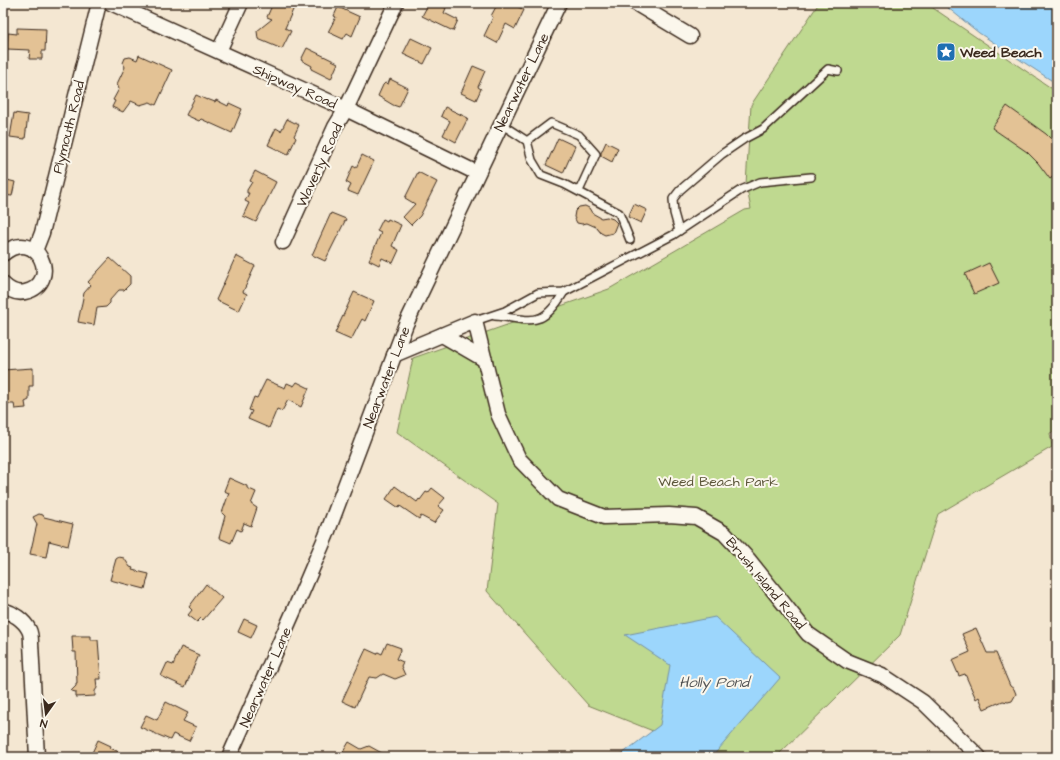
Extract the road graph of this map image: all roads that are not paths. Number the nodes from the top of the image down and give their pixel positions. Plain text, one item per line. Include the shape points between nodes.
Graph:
1 (99, 3) edge
2 (111, 3) edge
3 (241, 3) edge
4 (396, 3) edge
5 (559, 3) edge
6 (635, 3) edge
7 (690, 36) dead end
8 (218, 51) junction
9 (838, 71) dead end
10 (346, 109) junction
11 (501, 124) junction
12 (527, 141) junction
13 (477, 173) junction
14 (811, 177) dead end
15 (579, 191) junction
16 (679, 231) junction
17 (630, 240) dead end
18 (283, 242) dead end
19 (35, 251) junction
20 (3, 254) edge
21 (3, 284) edge
22 (564, 292) junction
23 (492, 316) junction
24 (475, 322) junction
25 (442, 335) junction
26 (394, 355) junction
27 (485, 360) junction
28 (3, 610) edge
29 (37, 757) edge
30 (229, 757) edge
31 (979, 757) edge

1 - 19 street, Plymouth Road via 42,233
2 - 8 street, Shipway Road
3 - 8 street
4 - 10 street, Waverly Road
5 - 11 street, Nearwater Lane
6 - 7 street
8 - 10 street, Shipway Road
9 - 16 lane via 828,69 763,129 722,154 680,190 673,199
10 - 13 street, Shipway Road
10 - 18 street, Waverly Road via 335,127
11 - 12 lane
11 - 13 street, Nearwater Lane
12 - 15 lane via 532,160 541,175
12 - 15 lane via 551,122 579,135 596,154
13 - 26 street, Nearwater Lane
14 - 16 lane via 760,182 741,190
15 - 17 lane via 619,213
16 - 22 lane
19 - 20 street via 18,246
19 - 21 street via 44,266 39,284 32,290 14,292
22 - 23 lane via 538,293
22 - 23 lane via 547,314 529,321
23 - 24 lane
24 - 25 street
24 - 27 street, Brush Island Road
25 - 26 street
25 - 27 street
26 - 30 street, Nearwater Lane via 326,536
27 - 31 street, Brush Island Road via 498,414 519,459 558,499 604,517 669,515 696,518 724,532 808,634 846,661 882,675 923,702
28 - 29 street via 20,618 29,630

